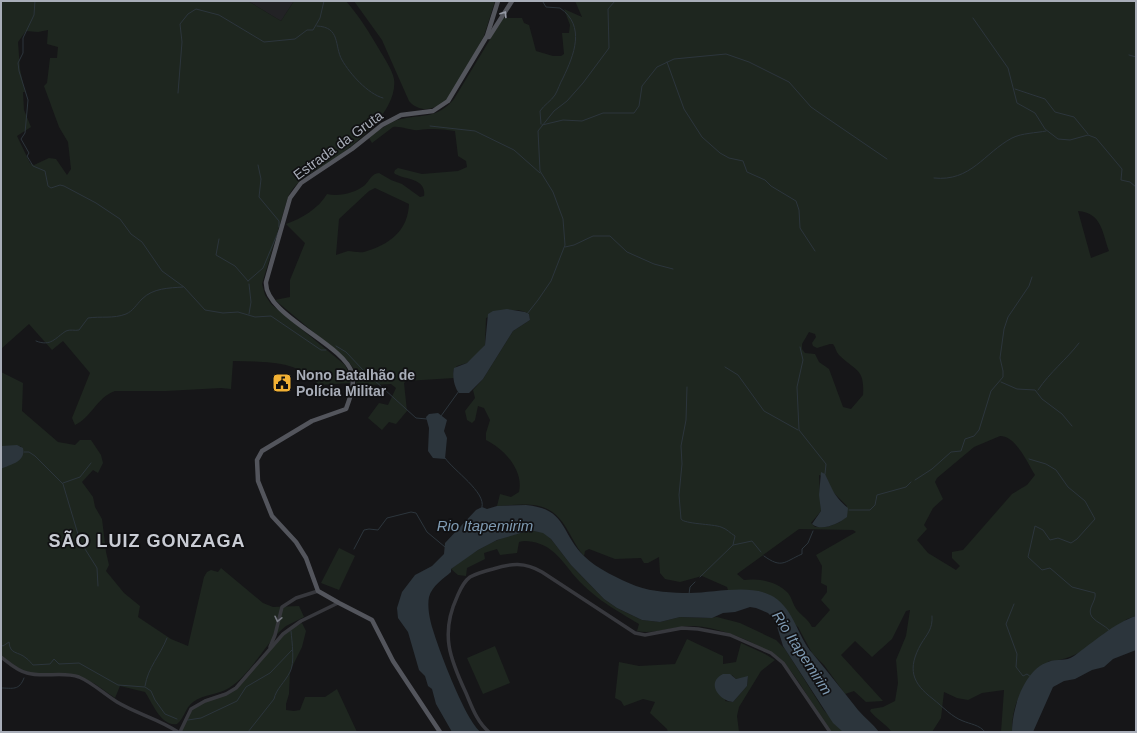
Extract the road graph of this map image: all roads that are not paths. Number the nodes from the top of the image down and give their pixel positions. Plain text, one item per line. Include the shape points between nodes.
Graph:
1 (512, 1) edge
2 (497, 2) edge
3 (479, 50) junction
4 (318, 591) junction
5 (338, 603) junction
6 (268, 652) junction
7 (1, 657) edge
8 (179, 732) edge
9 (440, 732) edge
10 (490, 732) edge
11 (830, 732) edge

3 -> 1 main road
2 - 3 main road via 491,28
3 - 4 main road, Estrada da Gruta via 456,90 444,104 428,113 401,115 388,121 301,183 290,198 267,277 267,291 271,299 300,326 342,359 351,369 353,382 346,409 318,418 270,446 258,457 256,468 258,481 272,516 296,542 306,558
4 - 5 main road
4 -> 6 street via 296,598 282,607
5 - 6 street via 291,628
5 - 9 main road via 372,620 393,661
6 - 8 street via 236,688 191,709
7 - 8 street via 28,674 79,677 117,702
10 - 11 street via 478,720 452,662 447,637 449,620 466,580 506,565 519,564 534,567 635,634 654,635 682,628 704,630 730,635 771,653 783,663

